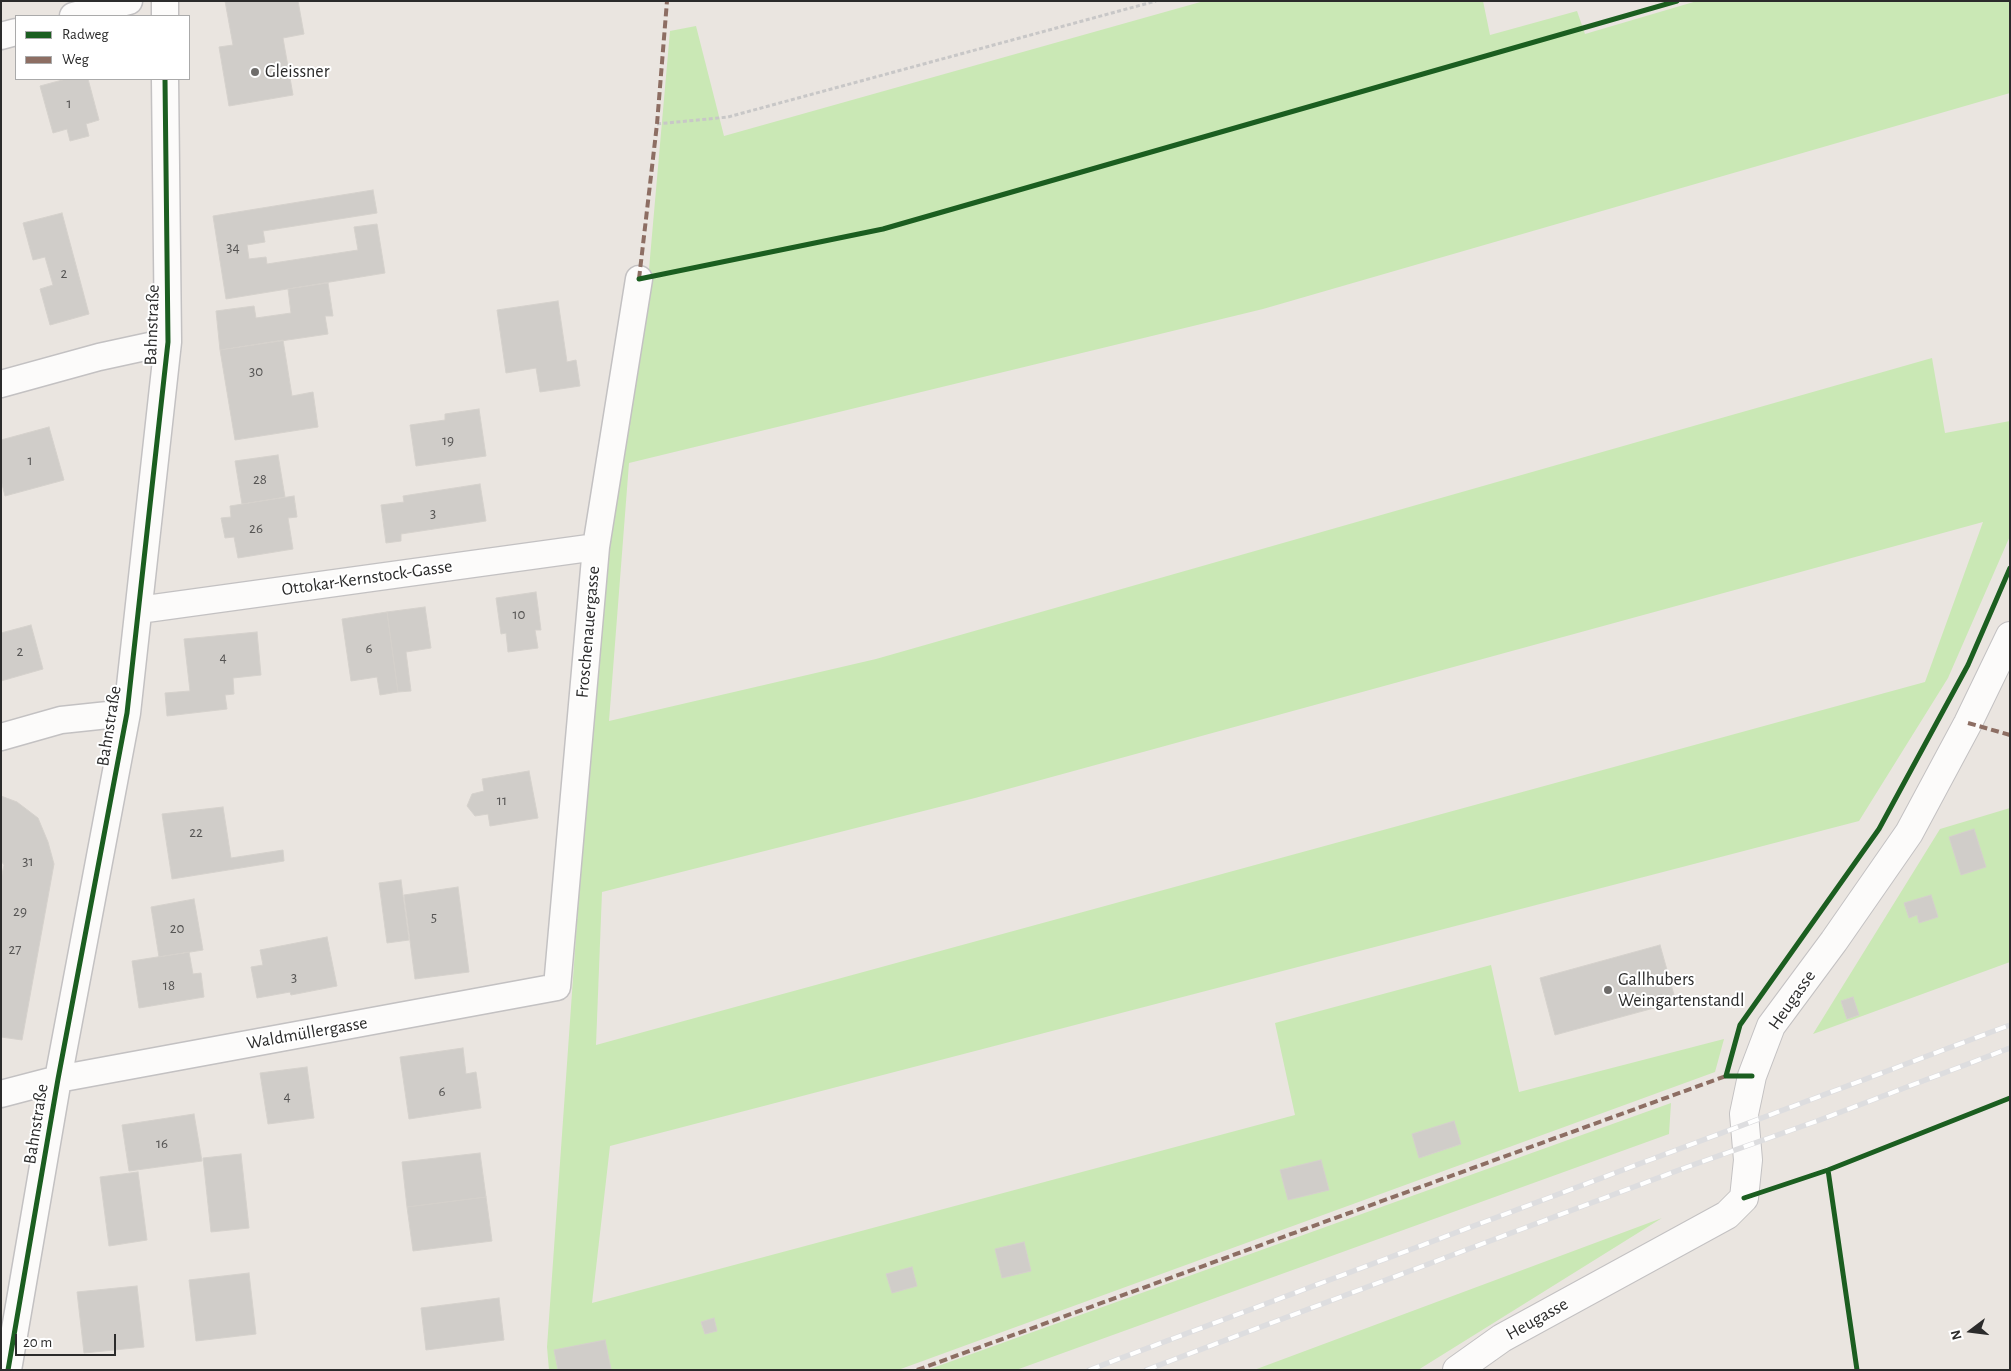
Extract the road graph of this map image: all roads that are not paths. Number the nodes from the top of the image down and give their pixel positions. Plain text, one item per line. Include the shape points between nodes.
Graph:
1 (129, 1) edge
2 (164, 1) edge
3 (77, 15) edge
4 (165, 15) edge
5 (15, 32) edge
6 (1, 36) edge
7 (165, 80) edge
8 (639, 279) dead end
9 (168, 342) junction
10 (1, 384) edge
11 (596, 547) junction
12 (138, 610) junction
13 (2010, 636) edge
14 (127, 713) junction
15 (1, 737) edge
16 (558, 987) joint
17 (58, 1079) junction
18 (1, 1094) edge
19 (8, 1370) edge
20 (1457, 1370) edge

1 - 3 street
2 - 4 street
5 - 6 street
7 - 9 street, Bahnstraße
8 - 11 street, Froschenauergasse
9 - 10 street
9 - 12 street, Bahnstraße
11 - 12 street, Ottokar-Kernstock-Gasse
11 - 16 street, Froschenauergasse
12 - 14 street, Bahnstraße
13 - 20 street, Heugasse via 1909,833 1771,1026 1752,1076 1744,1114 1748,1160 1744,1198 1727,1216 1502,1338
14 - 15 street via 61,720
14 - 17 street, Bahnstraße
16 - 17 street, Waldmüllergasse
17 - 18 street, Waldmüllergasse
17 - 19 street, Bahnstraße

